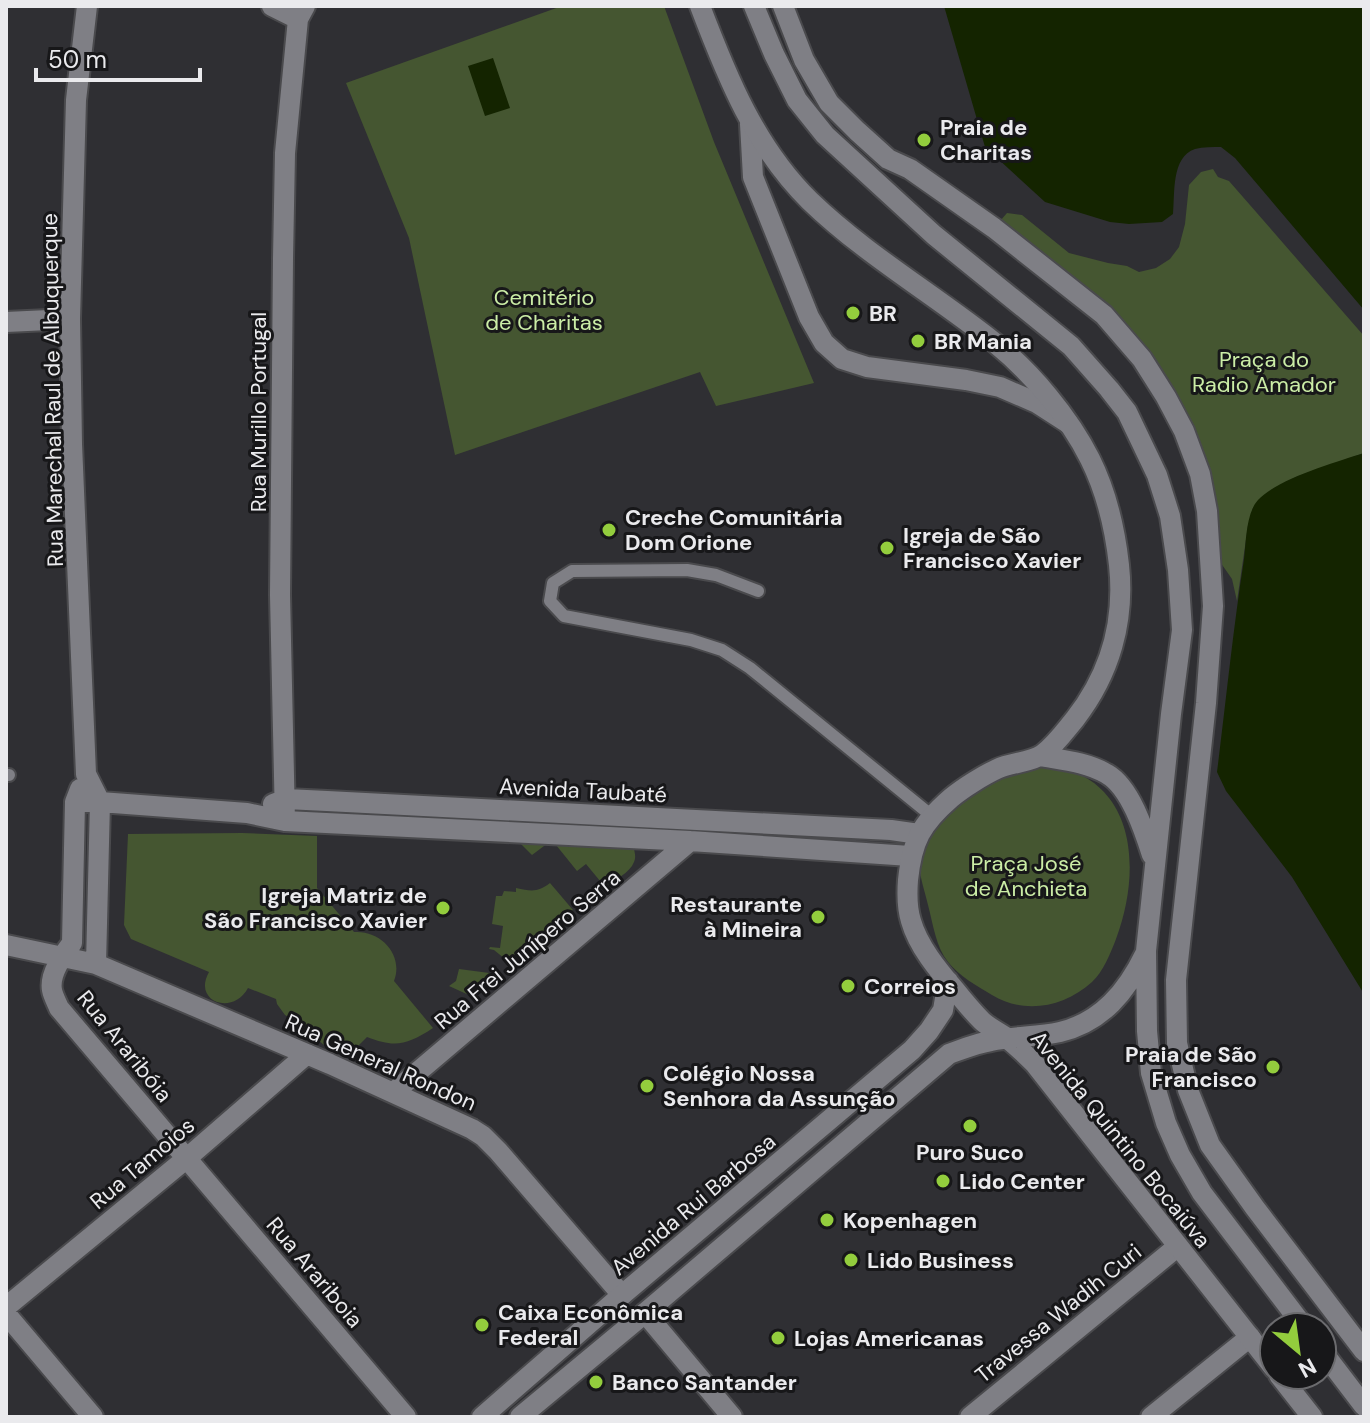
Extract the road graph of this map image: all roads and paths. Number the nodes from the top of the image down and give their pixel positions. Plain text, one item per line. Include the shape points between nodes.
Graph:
1 (87, 6) edge
2 (272, 6) edge
3 (700, 6) edge
4 (754, 6) edge
5 (783, 6) edge
6 (302, 13) edge
7 (750, 124) junction
8 (70, 319) junction
9 (6, 322) edge
10 (1068, 423) junction
11 (758, 591) dead end
12 (1040, 756) junction
13 (86, 774) junction
14 (286, 799) junction
15 (75, 802) junction
16 (100, 802) junction
17 (247, 813) junction
18 (932, 816) junction
19 (285, 821) junction
20 (919, 834) junction
21 (690, 841) junction
22 (910, 856) junction
23 (1155, 863) junction
24 (6, 945) edge
25 (1146, 951) junction
26 (62, 957) junction
27 (96, 964) junction
28 (948, 981) junction
29 (1007, 1038) junction
30 (307, 1054) junction
31 (394, 1092) junction
32 (187, 1158) junction
33 (1177, 1247) junction
34 (622, 1295) junction
35 (6, 1307) edge
36 (1292, 1311) edge
37 (645, 1313) junction
38 (6, 1314) edge
39 (1250, 1337) junction
40 (1258, 1347) edge
41 (1364, 1351) edge
42 (1338, 1372) edge
43 (1292, 1391) edge
44 (1364, 1406) edge
45 (93, 1417) edge
46 (406, 1417) edge
47 (482, 1417) edge
48 (520, 1417) edge
49 (732, 1417) edge
50 (970, 1417) edge
51 (1151, 1417) edge
52 (1312, 1417) edge

1 - 8 street, Rua Marechal Raul de Albuquerque via 76,100
2 - 6 street
3 - 7 street
4 - 23 street, Avenida Quintino Bocaiúva via 797,100 825,135 934,235 1071,346 1127,412 1157,475 1170,516 1182,630
5 - 41 street via 804,60 829,103 888,159 982,220 1104,315 1142,359 1184,431 1207,511 1213,606 1176,980 1177,1043 1188,1090 1210,1145
6 - 14 street, Rua Murillo Portugal via 285,153 280,595
7 - 10 street, Avenida Quintino Bocaiúva via 809,200 997,344 1029,373
7 - 10 street via 753,177 824,343 842,359 867,367 1000,387
8 - 9 street
8 - 13 street, Rua Marechal Raul de Albuquerque
10 - 12 street, Avenida Quintino Bocaiúva via 1091,460 1106,501 1119,568 1120,610 1114,645 1089,701
11 - 18 lane via 687,570 572,571 553,583 550,601 564,616 722,650
12 - 18 street, Avenida Quintino Bocaiúva via 997,769 954,795
12 - 23 street via 1108,774 1128,796
13 - 15 street, Rua Marechal Raul de Albuquerque
13 - 16 street, Rua Marechal Raul de Albuquerque
14 - 17 street, Avenida Taubaté
14 - 19 street, Rua Murillo Portugal
14 - 20 street, Avenida Taubaté
15 - 16 street, Avenida Taubaté
15 - 26 street, Rua Marechal Raul de Albuquerque via 72,943
16 - 17 street, Avenida Taubaté
16 - 27 street, Rua Marechal Raul de Albuquerque
17 - 19 street, Avenida Taubaté
18 - 20 street, Avenida Quintino Bocaiúva
19 - 21 street, Avenida Taubaté
20 - 22 street, Avenida Quintino Bocaiúva
21 - 22 street, Avenida Taubaté
21 - 31 street, Rua Frei Junípero Serra
22 - 28 street, Avenida Quintino Bocaiúva via 911,921
23 - 25 street, Avenida Quintino Bocaiúva
24 - 26 street, Rua General Rondon
25 - 29 street via 1116,999 1081,1026
25 - 36 street, Avenida Quintino Bocaiúva via 1151,1073 1166,1123 1202,1193
26 - 27 street, Rua General Rondon
26 - 32 street, Rua Araribóia via 52,989 59,1008
27 - 30 street, Rua General Rondon
28 - 29 street, Avenida Quintino Bocaiúva via 979,1018
28 - 34 street, Avenida Rui Barbosa via 943,1010 912,1050
29 - 33 street, Avenida Quintino Bocaiúva via 1035,1064
29 - 37 street via 949,1054
30 - 31 street, Rua General Rondon
30 - 32 street, Rua Tamoios
31 - 34 street, Rua General Rondon via 483,1136
32 - 35 street, Rua Tamoios
32 - 46 street, Rua Arariboia
33 - 39 street, Avenida Quintino Bocaiúva
33 - 50 street, Travessa Wadih Curi
34 - 47 street, Avenida Rui Barbosa
37 - 48 street
37 - 49 street
38 - 45 street
39 - 40 street, Avenida Quintino Bocaiúva
39 - 51 street
42 - 44 street
43 - 52 street

